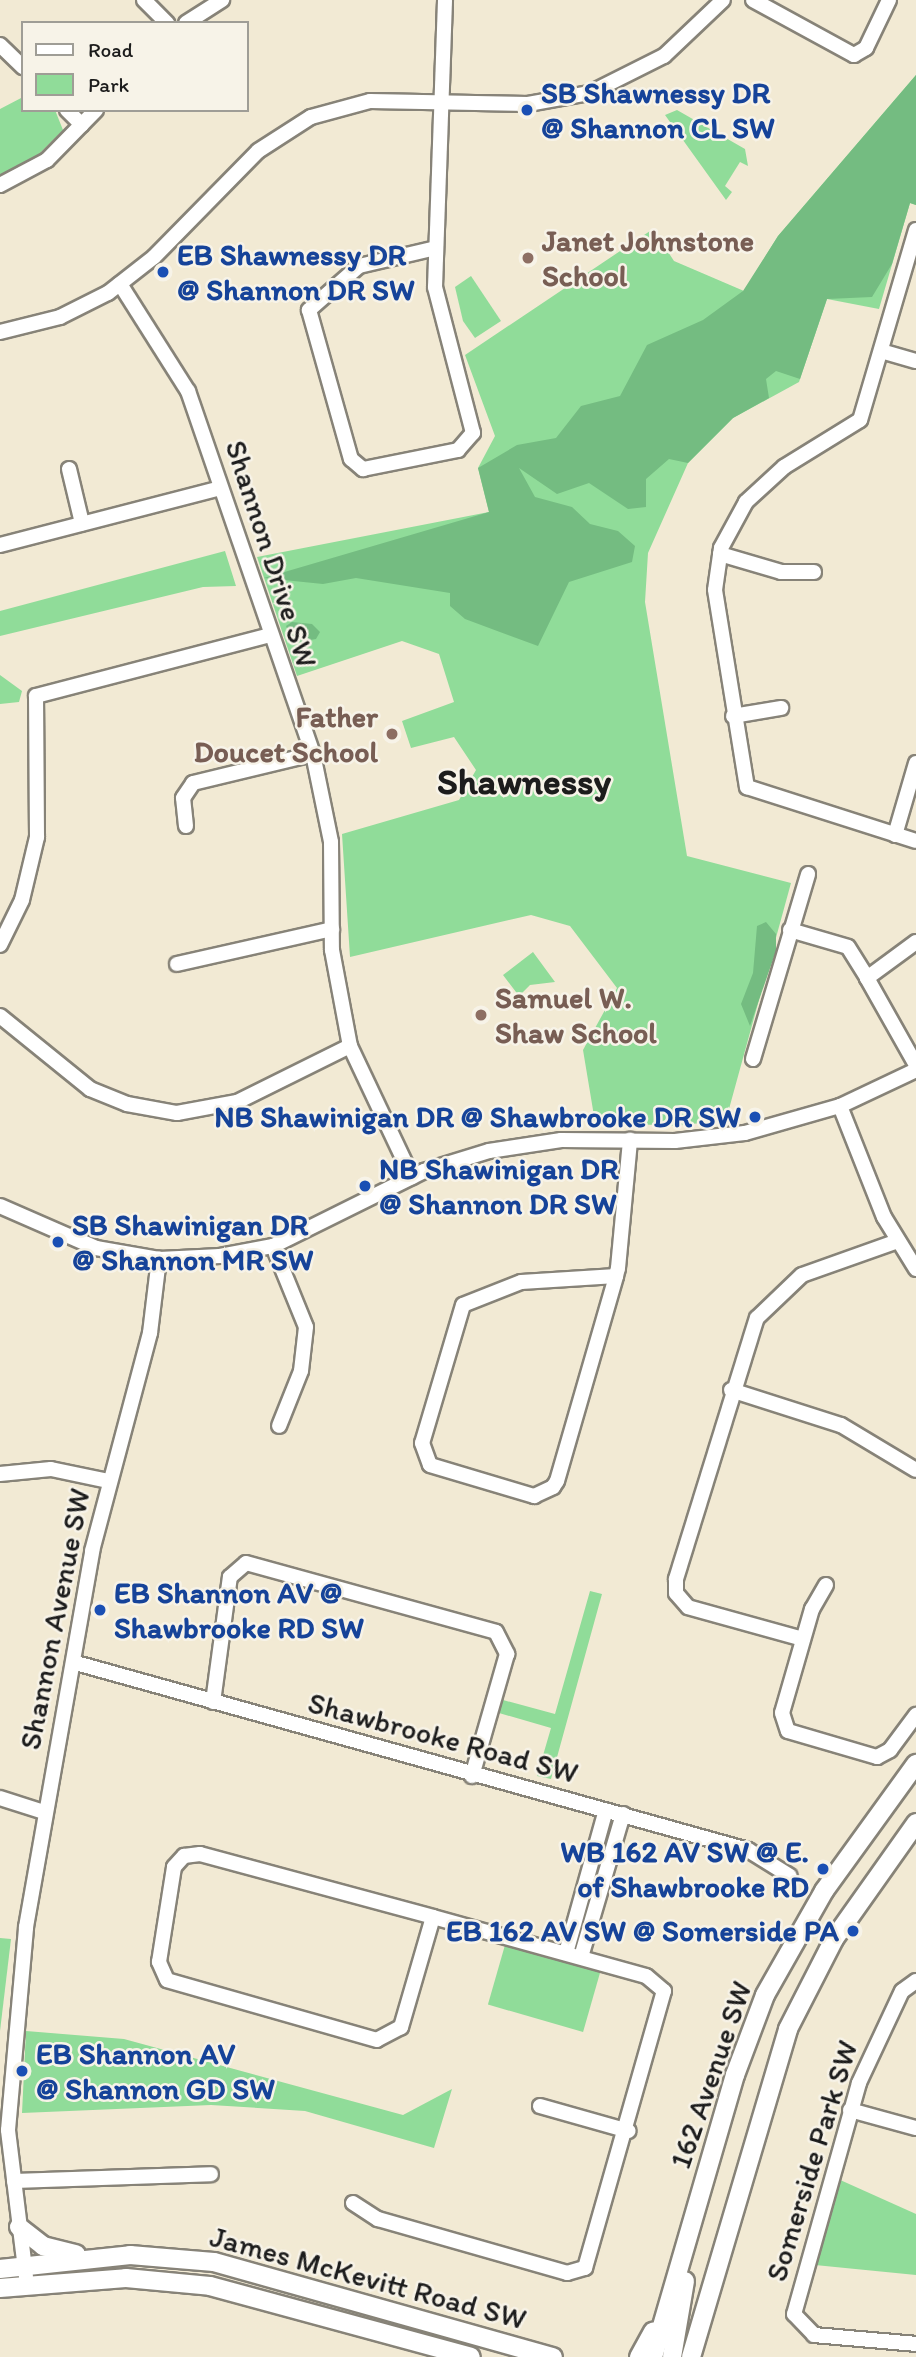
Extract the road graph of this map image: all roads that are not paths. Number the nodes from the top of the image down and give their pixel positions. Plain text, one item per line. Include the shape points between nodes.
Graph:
1 (144, 0) edge
2 (222, 0) edge
3 (445, 0) edge
4 (723, 0) edge
5 (753, 0) edge
6 (889, 0) edge
7 (165, 21) edge
8 (189, 21) edge
9 (0, 45) edge
10 (21, 65) edge
11 (442, 101) junction
12 (69, 112) edge
13 (94, 112) edge
14 (82, 125) junction
15 (0, 185) edge
16 (916, 230) edge
17 (436, 248) junction
18 (120, 284) junction
19 (0, 332) edge
20 (881, 351) junction
21 (916, 361) edge
22 (69, 469) dead end
23 (221, 488) junction
24 (82, 523) junction
25 (0, 545) edge
26 (720, 554) junction
27 (814, 572) dead end
28 (267, 636) junction
29 (781, 708) dead end
30 (733, 716) junction
31 (313, 754) junction
32 (916, 763) edge
33 (186, 826) dead end
34 (895, 835) junction
35 (916, 841) edge
36 (808, 874) dead end
37 (332, 929) junction
38 (790, 930) junction
39 (916, 942) edge
40 (0, 945) edge
41 (177, 964) dead end
42 (867, 978) junction
43 (0, 1016) edge
44 (350, 1046) junction
45 (753, 1059) dead end
46 (916, 1067) edge
47 (839, 1106) junction
48 (630, 1140) junction
49 (412, 1177) junction
50 (0, 1206) edge
51 (898, 1241) junction
52 (273, 1246) junction
53 (159, 1259) junction
54 (916, 1269) edge
55 (616, 1276) junction
56 (731, 1390) junction
57 (279, 1426) dead end
58 (916, 1470) edge
59 (0, 1474) edge
60 (108, 1481) junction
61 (827, 1585) dead end
62 (803, 1639) junction
63 (76, 1663) junction
64 (213, 1702) junction
65 (916, 1715) edge
66 (916, 1764) edge
67 (472, 1776) junction
68 (0, 1798) edge
69 (606, 1810) junction
70 (44, 1812) junction
71 (622, 1814) junction
72 (916, 1823) edge
73 (790, 1876) dead end
74 (433, 1917) junction
75 (566, 1953) junction
76 (581, 1957) junction
77 (916, 1981) edge
78 (6, 2054) edge
79 (540, 2106) dead end
80 (850, 2110) junction
81 (916, 2128) edge
82 (629, 2131) junction
83 (211, 2174) dead end
84 (14, 2180) junction
85 (353, 2203) dead end
86 (695, 2215) junction
87 (19, 2227) junction
88 (97, 2258) junction
89 (24, 2266) junction
90 (0, 2269) edge
91 (27, 2285) junction
92 (0, 2288) edge
93 (668, 2304) junction
94 (916, 2344) edge
95 (471, 2357) edge
96 (553, 2357) edge
97 (639, 2357) edge
98 (653, 2357) edge
99 (672, 2357) edge
100 (691, 2357) edge

1 - 7 street
2 - 8 street
3 - 11 street
4 - 11 street via 664,56 590,93 528,104
5 - 6 street via 854,55 866,48
9 - 10 street
11 - 17 street
11 - 18 street via 352,104 286,129
12 - 14 street
13 - 14 street
14 - 15 street via 37,168
16 - 20 street
17 - 17 street via 359,266 309,310 351,459 363,469 457,450 473,433 439,314
18 - 19 street via 60,317
18 - 23 street, Shannon Drive SW via 188,391
20 - 21 street
20 - 26 street via 860,420 757,490 736,516
22 - 24 street
23 - 24 street
23 - 28 street, Shannon Drive SW
24 - 25 street
26 - 27 street via 781,572
26 - 30 street via 715,604
28 - 31 street, Shannon Drive SW
28 - 40 street via 36,696 37,837 22,901
29 - 30 street
30 - 34 street via 750,792
31 - 33 street via 193,783 183,798
31 - 37 street, Shannon Drive SW via 331,842
32 - 34 street
34 - 35 street
36 - 38 street
37 - 41 street
37 - 44 street, Shannon Drive SW
38 - 42 street via 848,947
38 - 45 street
39 - 42 street
42 - 46 street
43 - 44 street via 90,1089 127,1104 177,1113 237,1102
44 - 49 street, Shannon Drive SW
46 - 47 street
47 - 48 street via 745,1133
47 - 51 street
48 - 49 street via 528,1143
48 - 55 street
49 - 52 street
50 - 53 street via 74,1241
51 - 54 street
51 - 56 street via 815,1269 775,1295 748,1335
52 - 53 street
52 - 57 street via 306,1327 301,1371
53 - 60 street, Shannon Avenue SW via 150,1333
55 - 55 street via 553,1487 534,1496 430,1465 422,1444 463,1305 521,1282
56 - 58 street via 841,1424
56 - 62 street via 676,1593 688,1606
59 - 60 street via 51,1469
60 - 63 street, Shannon Avenue SW
61 - 62 street
62 - 65 street via 782,1713 795,1736 877,1757
63 - 64 street, Shawbrooke Road SW
63 - 70 street, Shannon Avenue SW
64 - 67 street, Shawbrooke Road SW
64 - 67 street via 230,1577 246,1563 446,1617 496,1632 507,1646
66 - 86 main road, 162 Avenue SW via 824,1891 777,1970 738,2066
67 - 69 street, Shawbrooke Road SW
68 - 70 street
69 - 71 street, Shawbrooke Road SW
69 - 75 street
70 - 78 street, Shannon Avenue SW
71 - 73 street, Shawbrooke Road SW via 748,1850
71 - 76 street
72 - 100 main road, 162 Avenue SW via 834,1939 788,2029
74 - 74 street via 189,1854 174,1867 160,1970 173,1984 383,2040 401,2028
74 - 75 street
75 - 76 street
76 - 82 street via 646,1976 664,1991
77 - 80 street, Somerside Park SW via 902,1991 880,2033
78 - 84 street, Shannon Avenue SW
79 - 82 street
80 - 81 street
80 - 94 street, Somerside Park SW via 794,2306 800,2327 814,2334
82 - 85 street via 592,2258 573,2273 378,2219
83 - 84 street
84 - 87 street, Shannon Avenue SW
86 - 93 main road, 162 Avenue SW
86 - 99 main road
87 - 88 main road via 43,2246
87 - 89 street, Shannon Avenue SW
88 - 89 main road, James McKevitt Road SW
88 - 96 main road, James McKevitt Road SW via 168,2256 225,2264
89 - 90 main road, James McKevitt Road SW
89 - 91 street, Shannon Avenue SW
91 - 92 main road, James McKevitt Road SW
91 - 95 main road, James McKevitt Road SW via 126,2278 209,2286
93 - 97 main road
93 - 98 main road, 162 Avenue SW

